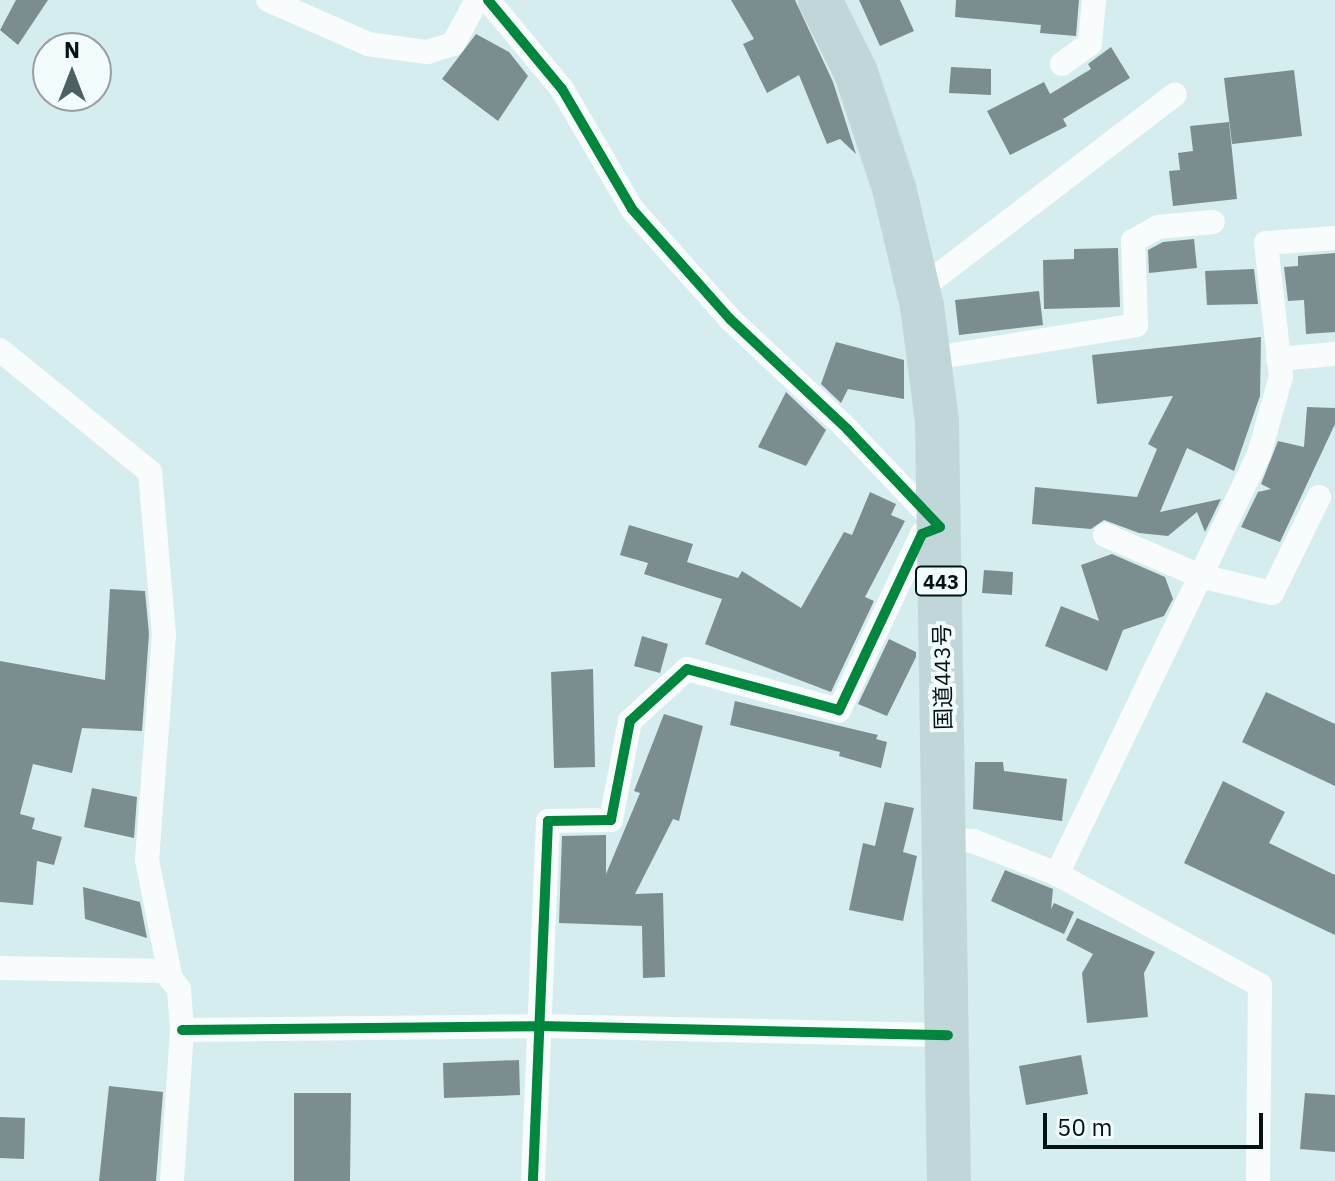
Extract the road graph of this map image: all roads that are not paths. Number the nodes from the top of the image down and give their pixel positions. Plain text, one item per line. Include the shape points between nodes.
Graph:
1 (268, 0) edge
2 (477, 0) edge
3 (488, 0) edge
4 (820, 0) edge
5 (1094, 0) edge
6 (1062, 64) dead end
7 (1175, 94) dead end
8 (1213, 222) dead end
9 (1335, 238) edge
10 (919, 290) junction
11 (0, 350) edge
12 (1335, 354) edge
13 (929, 359) junction
14 (1278, 359) junction
15 (1319, 497) dead end
16 (940, 527) junction
17 (1105, 535) dead end
18 (1200, 576) junction
19 (944, 839) junction
20 (1057, 874) junction
21 (0, 968) edge
22 (171, 980) junction
23 (540, 1026) junction
24 (182, 1030) junction
25 (948, 1035) junction
26 (172, 1181) edge
27 (533, 1181) edge
28 (949, 1181) edge
29 (1258, 1181) edge

1 - 2 street via 368,44 427,52 453,44
3 - 16 street via 562,89 632,209 730,319 847,429
4 - 10 highway, 国道443号 / 443 via 856,73 894,188
5 - 6 street via 1090,44
7 - 10 street
8 - 13 street via 1158,227 1133,241 1136,325
9 - 14 street via 1266,243
10 - 13 highway, 国道443号 / 443
11 - 22 street via 150,472 164,634 147,860
12 - 14 street
13 - 16 highway, 国道443号 / 443
14 - 18 street via 1281,377 1259,454
15 - 18 street via 1272,593
16 - 19 highway, 国道443号 / 443
16 - 23 street via 922,534 839,710 687,669 630,721 611,820 548,821
17 - 18 street
18 - 20 street
19 - 20 street via 973,841
19 - 25 highway, 国道443号 / 443
20 - 29 street via 1260,985
21 - 22 street via 165,971
22 - 24 street via 179,989
23 - 24 street
23 - 25 street
23 - 27 street
24 - 26 street
25 - 28 highway, 国道443号 / 443

